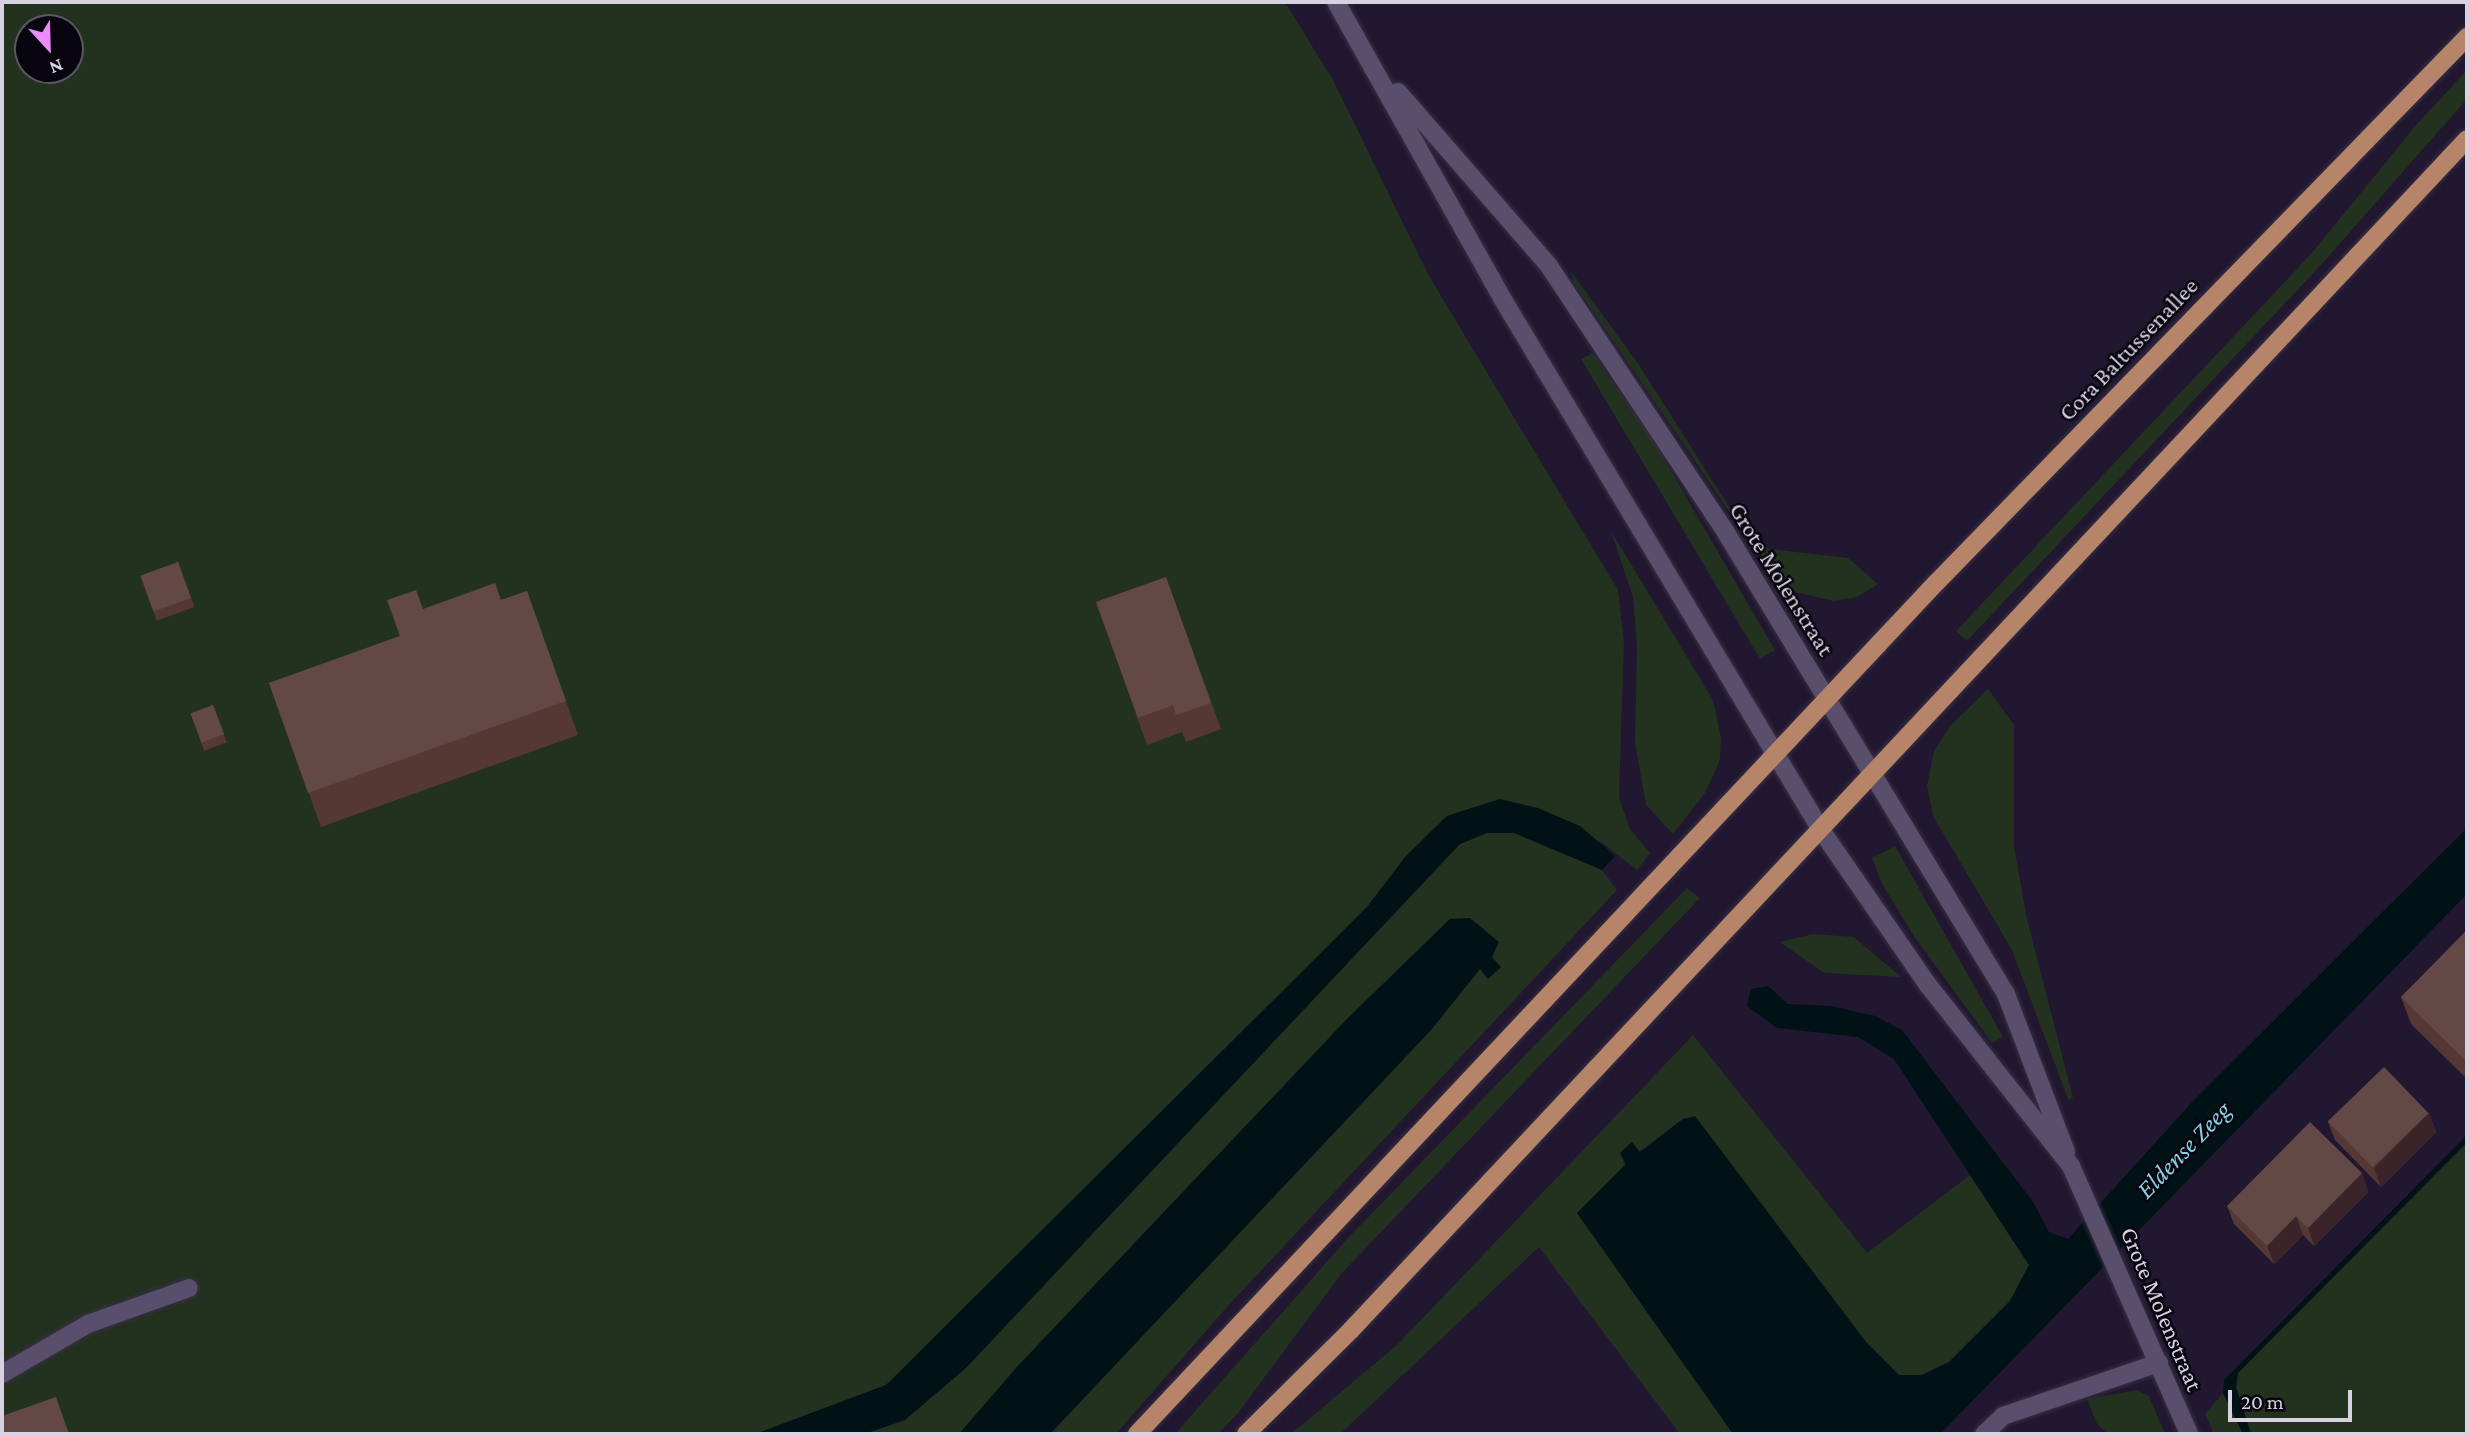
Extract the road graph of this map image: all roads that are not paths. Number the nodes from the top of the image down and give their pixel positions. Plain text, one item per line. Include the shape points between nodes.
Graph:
1 (1336, 2) edge
2 (2467, 37) edge
3 (1376, 66) junction
4 (2467, 139) edge
5 (1828, 700) junction
6 (1777, 753) junction
7 (1874, 775) junction
8 (1821, 830) junction
9 (2071, 1166) junction
10 (190, 1288) dead end
11 (2160, 1363) junction
12 (2, 1374) edge
13 (1137, 1434) edge
14 (1246, 1434) edge
15 (1984, 1434) edge
16 (2189, 1434) edge

1 - 3 street, Grote Molenstraat
2 - 5 main road, Cora Baltussenallee
3 - 5 street, Grote Molenstraat via 1549,266 1725,531
3 - 6 street, Grote Molenstraat via 1503,298
4 - 7 main road
5 - 6 main road, Cora Baltussenallee
5 - 7 street, Grote Molenstraat
6 - 8 street, Grote Molenstraat
6 - 13 main road, Cora Baltussenallee
7 - 8 main road
7 - 9 street, Grote Molenstraat via 2006,994
8 - 9 street, Grote Molenstraat via 1928,985
8 - 14 main road via 1351,1330
9 - 11 street, Grote Molenstraat
10 - 12 street via 88,1324
11 - 15 street via 2003,1416
11 - 16 street, Grote Molenstraat

